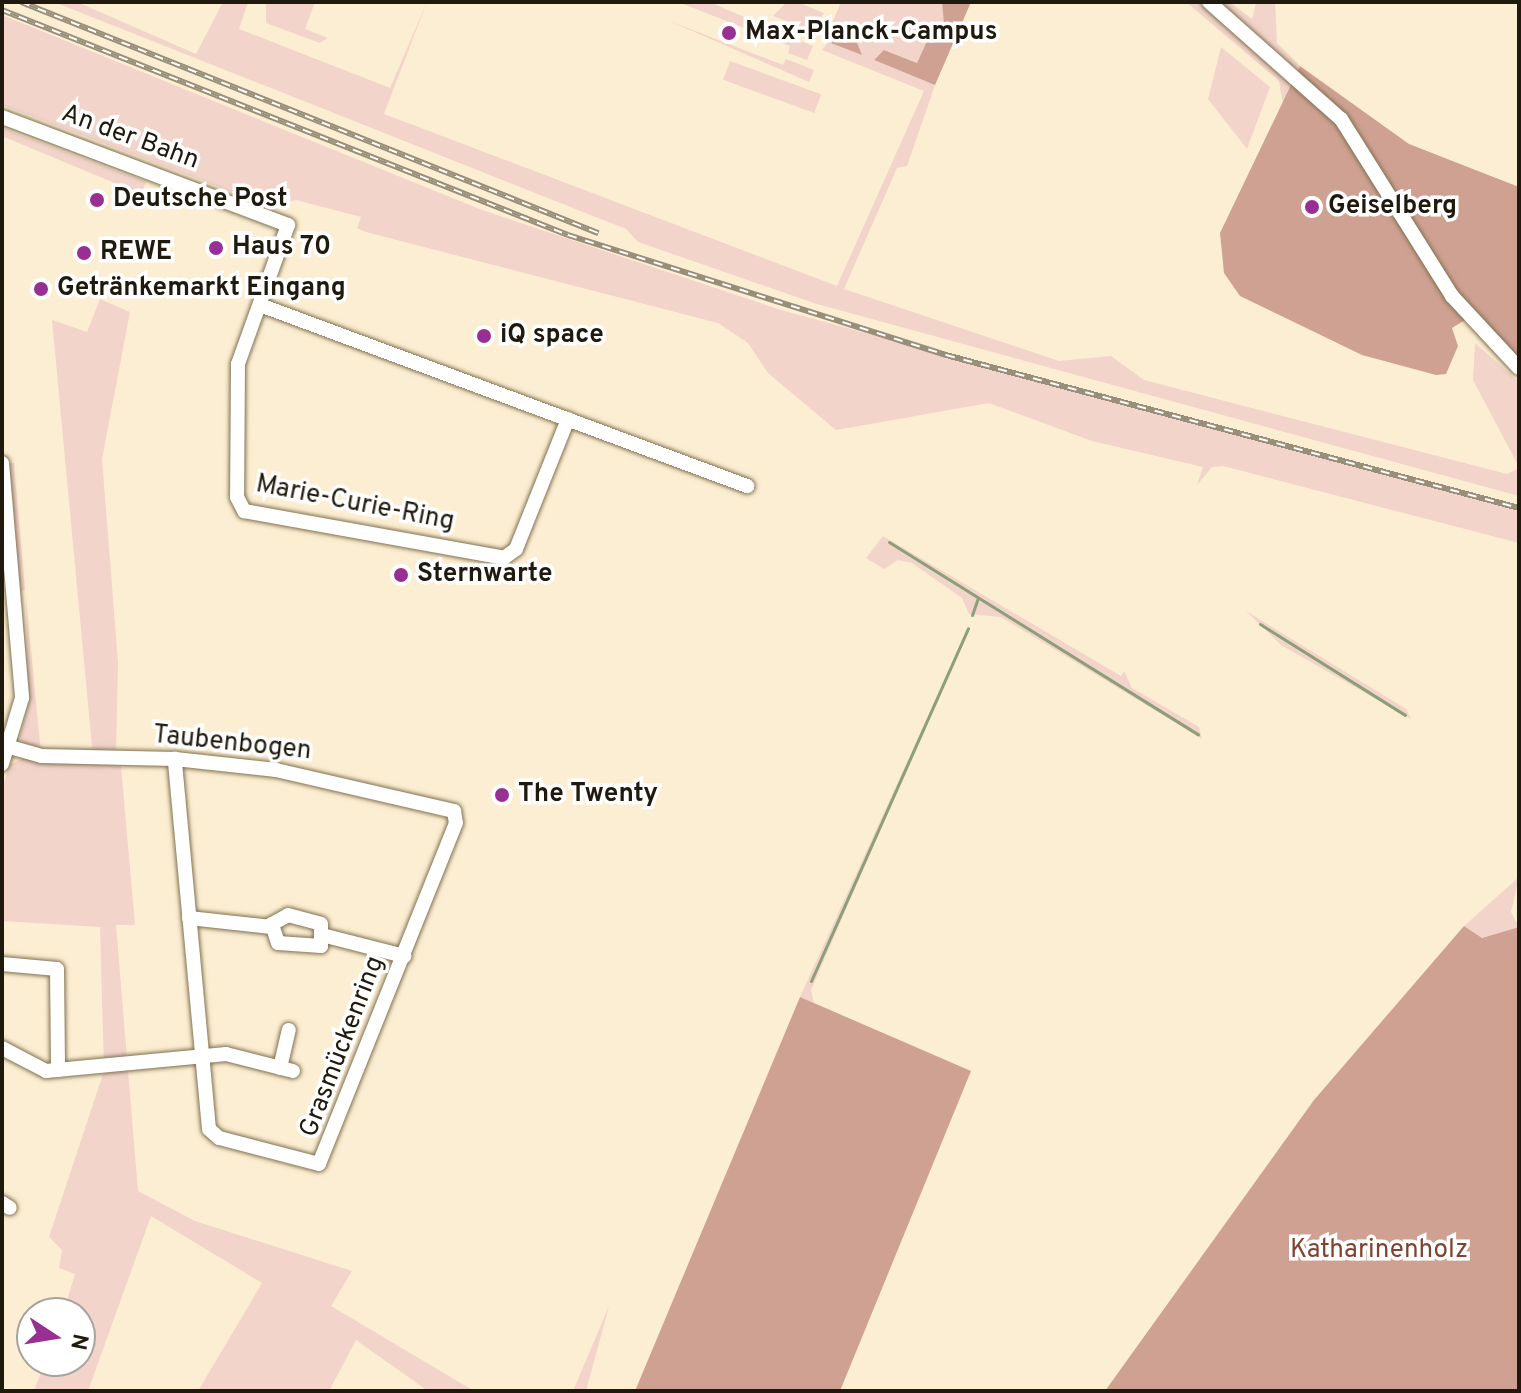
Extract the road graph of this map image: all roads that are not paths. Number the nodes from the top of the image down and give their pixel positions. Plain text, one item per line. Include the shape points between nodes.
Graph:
1 (1209, 2) edge
2 (2, 117) edge
3 (285, 221) joint
4 (260, 305) junction
5 (1519, 368) edge
6 (568, 419) junction
7 (2, 463) edge
8 (747, 486) dead end
9 (6, 554) edge
10 (10, 747) junction
11 (175, 759) junction
12 (2, 764) edge
13 (447, 806) joint
14 (189, 918) junction
15 (272, 927) junction
16 (326, 936) junction
17 (404, 956) junction
18 (2, 964) edge
19 (289, 1030) dead end
20 (2, 1048) edge
21 (202, 1057) junction
22 (58, 1070) junction

1 - 5 street via 1341,119 1452,296
2 - 3 street, An der Bahn
3 - 4 street, Marie-Curie-Ring via 287,237
4 - 6 street
4 - 6 street, Marie-Curie-Ring via 237,369 237,497 244,511 504,558 516,549
6 - 8 street
7 - 9 street
9 - 10 street via 22,698
10 - 11 street, Taubenbogen via 41,756
10 - 12 street
11 - 13 street, Taubenbogen via 321,777
11 - 14 street, Grasmückenring
13 - 17 street, Grasmückenring via 456,823
14 - 15 street
14 - 21 street, Grasmückenring
15 - 16 street via 288,915 317,921
15 - 16 street via 278,943 306,950
16 - 17 street
17 - 21 street, Grasmückenring via 319,1164 214,1136
18 - 22 street via 57,969
19 - 21 street via 287,1070 235,1054
20 - 22 street via 37,1069
21 - 22 street

